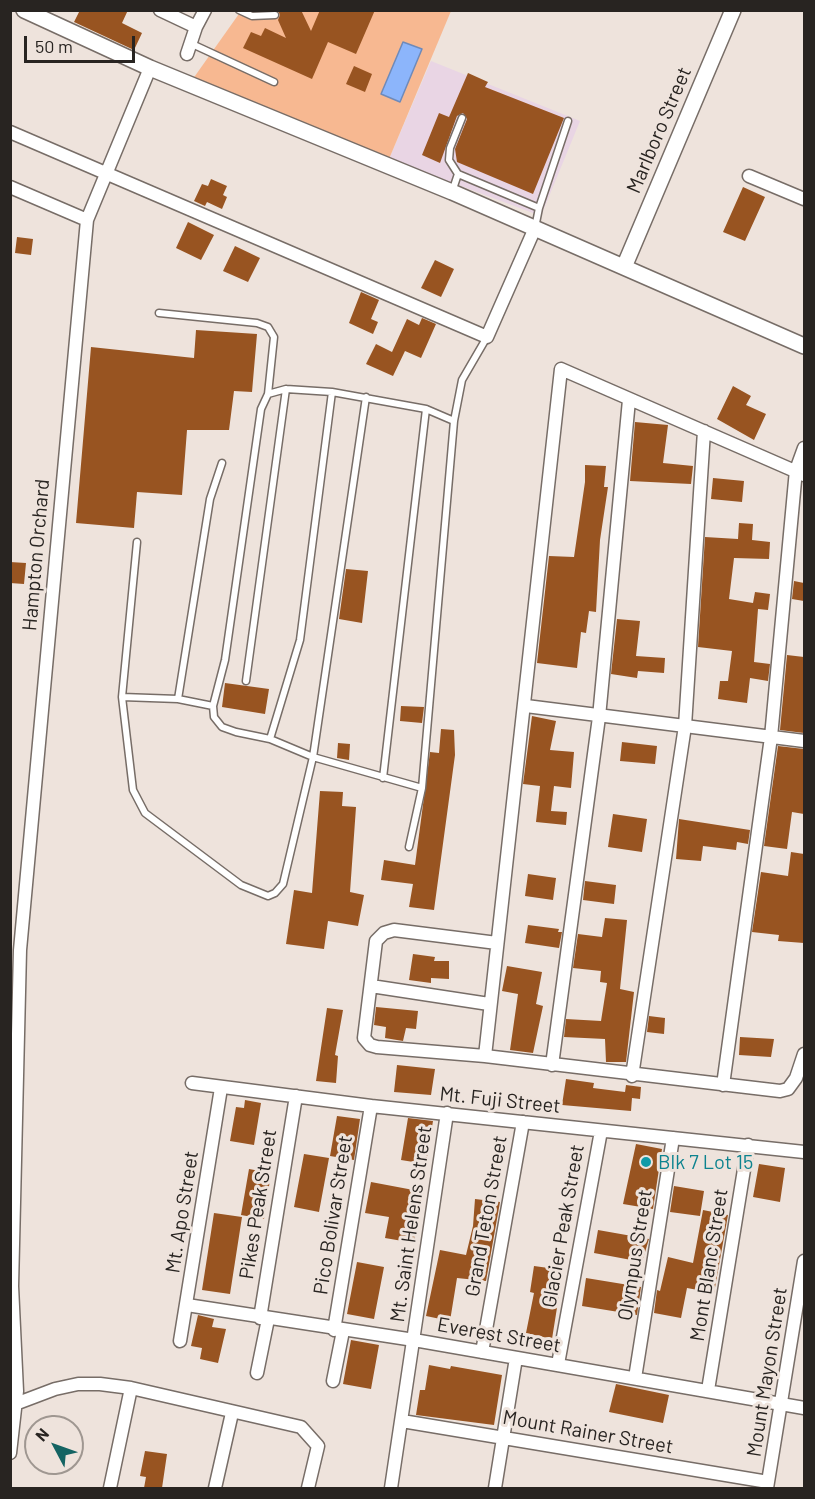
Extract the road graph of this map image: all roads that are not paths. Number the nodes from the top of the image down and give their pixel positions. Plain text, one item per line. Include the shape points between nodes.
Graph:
1 (24, 10) edge
2 (160, 10) edge
3 (205, 10) edge
4 (239, 10) edge
5 (733, 10) edge
6 (276, 15) dead end
7 (196, 27) junction
8 (190, 49) joint
9 (150, 68) junction
10 (274, 82) dead end
11 (462, 118) dead end
12 (568, 122) dead end
13 (10, 132) edge
14 (105, 173) junction
15 (458, 174) junction
16 (749, 176) dead end
17 (10, 187) edge
18 (452, 192) junction
19 (804, 199) edge
20 (540, 208) junction
21 (87, 220) junction
22 (535, 228) junction
23 (624, 267) junction
24 (159, 313) dead end
25 (487, 337) junction
26 (804, 346) edge
27 (286, 389) junction
28 (332, 392) junction
29 (268, 394) junction
30 (366, 397) junction
31 (629, 400) junction
32 (426, 409) junction
33 (454, 421) junction
34 (704, 431) junction
35 (804, 448) edge
36 (222, 463) dead end
37 (800, 473) edge
38 (137, 542) dead end
39 (246, 681) dead end
40 (122, 697) junction
41 (178, 699) junction
42 (213, 706) junction
43 (526, 706) junction
44 (599, 717) junction
45 (685, 726) junction
46 (771, 737) junction
47 (270, 739) junction
48 (804, 741) edge
49 (314, 756) junction
50 (383, 778) junction
51 (422, 788) junction
52 (409, 848) dead end
53 (497, 943) junction
54 (371, 986) junction
55 (489, 1004) junction
56 (804, 1054) edge
57 (485, 1056) junction
58 (552, 1065) junction
59 (632, 1076) junction
60 (192, 1083) dead end
61 (723, 1085) junction
62 (222, 1088) junction
63 (296, 1096) junction
64 (371, 1106) junction
65 (447, 1113) junction
66 (523, 1122) junction
67 (601, 1131) junction
68 (673, 1138) junction
69 (748, 1145) junction
70 (804, 1152) edge
71 (804, 1261) edge
72 (11, 1291) edge
73 (187, 1305) junction
74 (264, 1319) junction
75 (338, 1330) junction
76 (414, 1340) junction
77 (180, 1341) dead end
78 (482, 1352) junction
79 (516, 1358) junction
80 (558, 1364) junction
81 (257, 1373) dead end
82 (635, 1378) junction
83 (333, 1381) dead end
84 (131, 1388) junction
85 (708, 1390) junction
86 (781, 1404) junction
87 (13, 1406) edge
88 (804, 1408) edge
89 (232, 1413) junction
90 (402, 1421) junction
91 (504, 1438) junction
92 (10, 1453) edge
93 (767, 1485) edge
94 (110, 1488) edge
95 (215, 1488) edge
96 (308, 1488) edge
97 (391, 1488) edge
98 (495, 1488) edge

1 - 9 street
2 - 7 street
3 - 7 street
4 - 6 lane via 252,16
5 - 23 street, Marlboro Street
7 - 8 street
8 - 10 lane
9 - 14 street, Hampton Orchard
9 - 18 street
11 - 15 lane via 450,148 450,160
12 - 20 lane
13 - 14 street
14 - 21 street, Hampton Orchard
14 - 25 street
15 - 18 lane
15 - 20 lane
16 - 19 street
17 - 21 street
18 - 22 street
20 - 22 lane
21 - 72 street, Hampton Orchard via 20,950
22 - 23 street
22 - 25 street
23 - 26 street
24 - 29 lane via 268,327 274,337
25 - 33 lane via 462,380
27 - 28 lane
27 - 29 lane
27 - 39 lane
28 - 30 lane
28 - 47 lane via 300,640
29 - 42 lane via 261,409 225,660
30 - 32 lane
30 - 49 lane
31 - 34 street
31 - 43 street via 561,369
31 - 44 street
32 - 33 lane
32 - 50 lane
33 - 51 lane
34 - 37 street
34 - 45 street
35 - 37 street
36 - 41 lane via 210,499
37 - 46 street
38 - 40 lane
40 - 41 lane
40 - 49 lane via 133,790 145,813 258,894 268,896 283,884
41 - 42 lane
42 - 47 lane via 214,717 222,726
43 - 44 street
43 - 53 street
44 - 45 street
44 - 58 street
45 - 46 street
45 - 59 street
46 - 48 street
46 - 61 street
47 - 49 lane
49 - 50 lane
50 - 51 lane
51 - 52 lane
53 - 54 street via 387,932 376,941
53 - 55 street
54 - 55 street
54 - 57 street via 364,1038 370,1045
55 - 57 street
56 - 61 street via 788,1089
57 - 58 street
58 - 59 street
59 - 61 street
60 - 62 street, Mt. Fuji Street
62 - 63 street, Mt. Fuji Street
62 - 73 street, Mt. Apo Street
63 - 64 street, Mt. Fuji Street
63 - 74 street, Pikes Peak Street
64 - 65 street, Mt. Fuji Street
64 - 75 street, Pico Bolivar Street
65 - 66 street, Mt. Fuji Street
65 - 76 street, Mt. Saint Helens Street
66 - 67 street, Mt. Fuji Street
66 - 78 street, Grand Teton Street
67 - 68 street, Mt. Fuji Street
67 - 80 street, Glacier Peak Street
68 - 69 street, Mt. Fuji Street
68 - 82 street, Olympus Street
69 - 70 street, Mt. Fuji Street
69 - 85 street, Mont Blanc Street
71 - 86 street, Mount Mayon Street
72 - 87 street, Hampton Orchard
73 - 74 street, Everest Street
73 - 77 street, Mt. Apo Street
74 - 75 street, Everest Street
74 - 81 street, Pikes Peak Street
75 - 76 street, Everest Street
75 - 83 street, Pico Bolivar Street
76 - 78 street, Everest Street
76 - 90 street, Mt. Saint Helens Street
78 - 79 street, Everest Street
79 - 80 street, Everest Street
79 - 91 street
80 - 82 street, Everest Street
82 - 85 street, Everest Street
84 - 87 street via 78,1384
84 - 89 street
84 - 94 street
85 - 86 street, Everest Street
86 - 88 street, Everest Street
86 - 93 street, Mount Mayon Street
87 - 92 street, Hampton Orchard
89 - 95 street
89 - 96 street via 301,1427 311,1436 318,1446
90 - 91 street, Mount Rainer Street
90 - 97 street, Mt. Saint Helens Street
91 - 93 street, Mount Rainer Street
91 - 98 street

